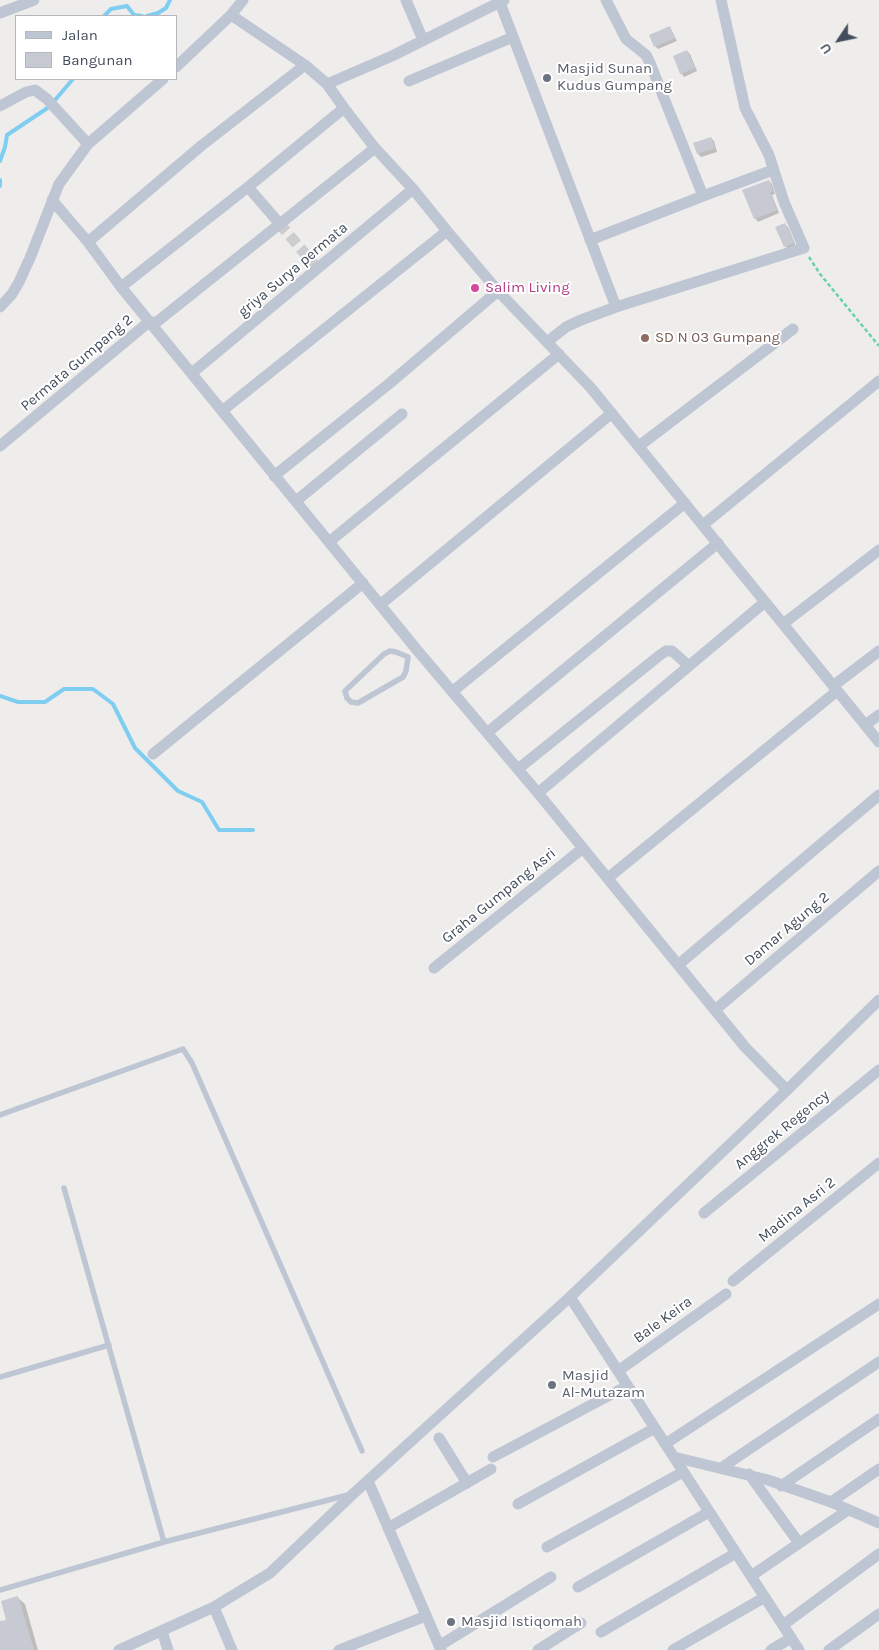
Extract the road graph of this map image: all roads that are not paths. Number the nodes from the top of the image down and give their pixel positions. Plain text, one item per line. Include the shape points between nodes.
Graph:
1 (34, 0) edge
2 (243, 0) edge
3 (406, 0) edge
4 (606, 0) edge
5 (722, 0) edge
6 (501, 1) edge
7 (0, 12) edge
8 (231, 15) junction
9 (513, 37) junction
10 (423, 40) junction
11 (178, 65) edge
12 (305, 65) junction
13 (163, 80) edge
14 (409, 81) dead end
15 (327, 84) junction
16 (0, 106) edge
17 (344, 108) junction
18 (88, 144) junction
19 (375, 148) junction
20 (773, 170) junction
21 (248, 187) junction
22 (413, 189) junction
23 (703, 196) junction
24 (52, 200) junction
25 (279, 223) junction
26 (447, 231) junction
27 (590, 240) junction
28 (88, 242) junction
29 (122, 287) junction
30 (498, 291) junction
31 (0, 306) edge
32 (616, 307) junction
33 (151, 323) junction
34 (792, 329) dead end
35 (547, 342) junction
36 (559, 354) junction
37 (192, 373) junction
38 (879, 381) edge
39 (222, 411) junction
40 (402, 414) dead end
41 (612, 414) junction
42 (0, 446) edge
43 (639, 446) junction
44 (274, 476) junction
45 (296, 501) junction
46 (685, 503) junction
47 (703, 525) junction
48 (329, 542) junction
49 (718, 543) junction
50 (879, 550) edge
51 (363, 583) junction
52 (765, 602) junction
53 (380, 604) junction
54 (783, 624) junction
55 (879, 651) edge
56 (412, 654) junction
57 (689, 666) junction
58 (835, 689) junction
59 (453, 691) junction
60 (879, 715) edge
61 (865, 726) junction
62 (488, 732) junction
63 (879, 742) edge
64 (153, 754) dead end
65 (518, 769) junction
66 (538, 792) junction
67 (879, 795) edge
68 (583, 848) junction
69 (879, 871) edge
70 (608, 878) junction
71 (678, 965) junction
72 (434, 968) dead end
73 (879, 1000) edge
74 (715, 1010) junction
75 (879, 1070) edge
76 (787, 1090) junction
77 (0, 1115) edge
78 (879, 1163) edge
79 (64, 1188) dead end
80 (704, 1213) dead end
81 (733, 1281) dead end
82 (726, 1294) dead end
83 (570, 1297) junction
84 (879, 1304) edge
85 (108, 1345) junction
86 (879, 1362) edge
87 (618, 1371) junction
88 (0, 1377) edge
89 (627, 1386) junction
90 (879, 1419) edge
91 (655, 1428) junction
92 (439, 1438) dead end
93 (665, 1444) junction
94 (362, 1451) dead end
95 (674, 1457) junction
96 (721, 1468) junction
97 (879, 1469) edge
98 (683, 1472) junction
99 (749, 1474) junction
100 (368, 1481) junction
101 (467, 1483) junction
102 (781, 1486) junction
103 (353, 1494) junction
104 (831, 1502) junction
105 (518, 1504) dead end
106 (848, 1510) junction
107 (709, 1512) junction
108 (879, 1523) edge
109 (388, 1528) junction
110 (164, 1542) junction
111 (799, 1543) junction
112 (547, 1547) dead end
113 (736, 1553) junction
114 (879, 1554) edge
115 (751, 1576) junction
116 (551, 1577) dead end
117 (578, 1587) dead end
118 (0, 1590) edge
119 (765, 1597) junction
120 (214, 1607) junction
121 (879, 1614) edge
122 (426, 1616) junction
123 (581, 1623) dead end
124 (783, 1625) junction
125 (162, 1631) junction
126 (601, 1632) dead end
127 (792, 1638) junction
128 (440, 1648) edge
129 (120, 1650) edge
130 (168, 1650) edge
131 (232, 1650) edge
132 (339, 1650) edge
133 (538, 1650) edge
134 (673, 1650) edge
135 (771, 1650) edge
136 (799, 1650) edge
137 (829, 1650) edge

1 - 7 street
2 - 8 street
3 - 10 street
4 - 23 street via 626,39 646,55 650,63
5 - 20 street via 745,108 769,155
6 - 9 street
6 - 10 street
8 - 11 street
8 - 12 street
9 - 14 street
9 - 27 street
10 - 15 street
12 - 15 street
12 - 28 street via 209,140
13 - 18 street
15 - 17 street
16 - 18 street via 32,90 38,91
17 - 19 street
17 - 21 street
18 - 24 street via 59,184
19 - 22 street
19 - 25 street, Permata Gumpang 2
20 - 23 street
20 - 32 street via 804,248
21 - 25 street
21 - 29 street
22 - 26 street
22 - 37 street, griya Surya permata
23 - 27 street
24 - 28 street
24 - 31 street via 19,282
25 - 33 street, Permata Gumpang 2
26 - 30 street
26 - 39 street
27 - 32 street
28 - 29 street
29 - 33 street
30 - 35 street
30 - 44 street
32 - 35 street via 581,320
33 - 37 street
33 - 42 street, Permata Gumpang 2
34 - 43 street
35 - 36 street
36 - 41 street
36 - 48 street
37 - 39 street
38 - 47 street
39 - 44 street
40 - 45 street
41 - 43 street
41 - 53 street
43 - 46 street
44 - 45 street
45 - 48 street
46 - 47 street
46 - 59 street
47 - 49 street
48 - 51 street
49 - 52 street
49 - 62 street
50 - 54 street
51 - 53 street
51 - 64 street
52 - 54 street
52 - 57 street
53 - 56 street
54 - 58 street
55 - 58 street
56 - 56 lane via 403,677 396,682 358,703 347,698 345,691 384,654 390,651
56 - 59 street
57 - 65 street via 672,651 666,651
57 - 66 street
58 - 61 street
58 - 70 street
59 - 62 street
60 - 61 street
61 - 63 street
62 - 65 street
65 - 66 street
66 - 68 street
67 - 71 street
68 - 70 street
68 - 72 street, Graha Gumpang Asri
69 - 74 street, Damar Agung 2
70 - 71 street
71 - 74 street
73 - 76 street
74 - 76 street
75 - 80 street, Anggrek Regency
76 - 83 street
77 - 94 lane via 183,1049 192,1063
78 - 81 street, Madina Asri 2
79 - 85 lane
82 - 87 street, Bale Keira
83 - 87 street
83 - 100 street
84 - 93 street
85 - 88 lane
85 - 110 lane
86 - 96 street
87 - 89 street
89 - 91 street
89 - 101 street via 492,1463
90 - 102 street
91 - 93 street
91 - 105 street
92 - 101 street
93 - 95 street
95 - 96 street
95 - 98 street
96 - 99 street
97 - 104 street
98 - 107 street
98 - 112 street
99 - 102 street
99 - 111 street
100 - 103 street
100 - 109 street
101 - 109 street
102 - 104 street
103 - 110 lane
103 - 120 street via 270,1573
104 - 106 street
106 - 108 street
106 - 111 street
107 - 113 street
107 - 117 street
109 - 122 street
110 - 118 lane
111 - 115 street
113 - 115 street
113 - 126 street
114 - 124 street
115 - 119 street
116 - 128 street
119 - 124 street
119 - 134 street
120 - 125 street
120 - 131 street
121 - 137 street
122 - 128 street
122 - 132 street
123 - 133 street
124 - 127 street
125 - 129 street
125 - 130 street
127 - 135 street
127 - 136 street

